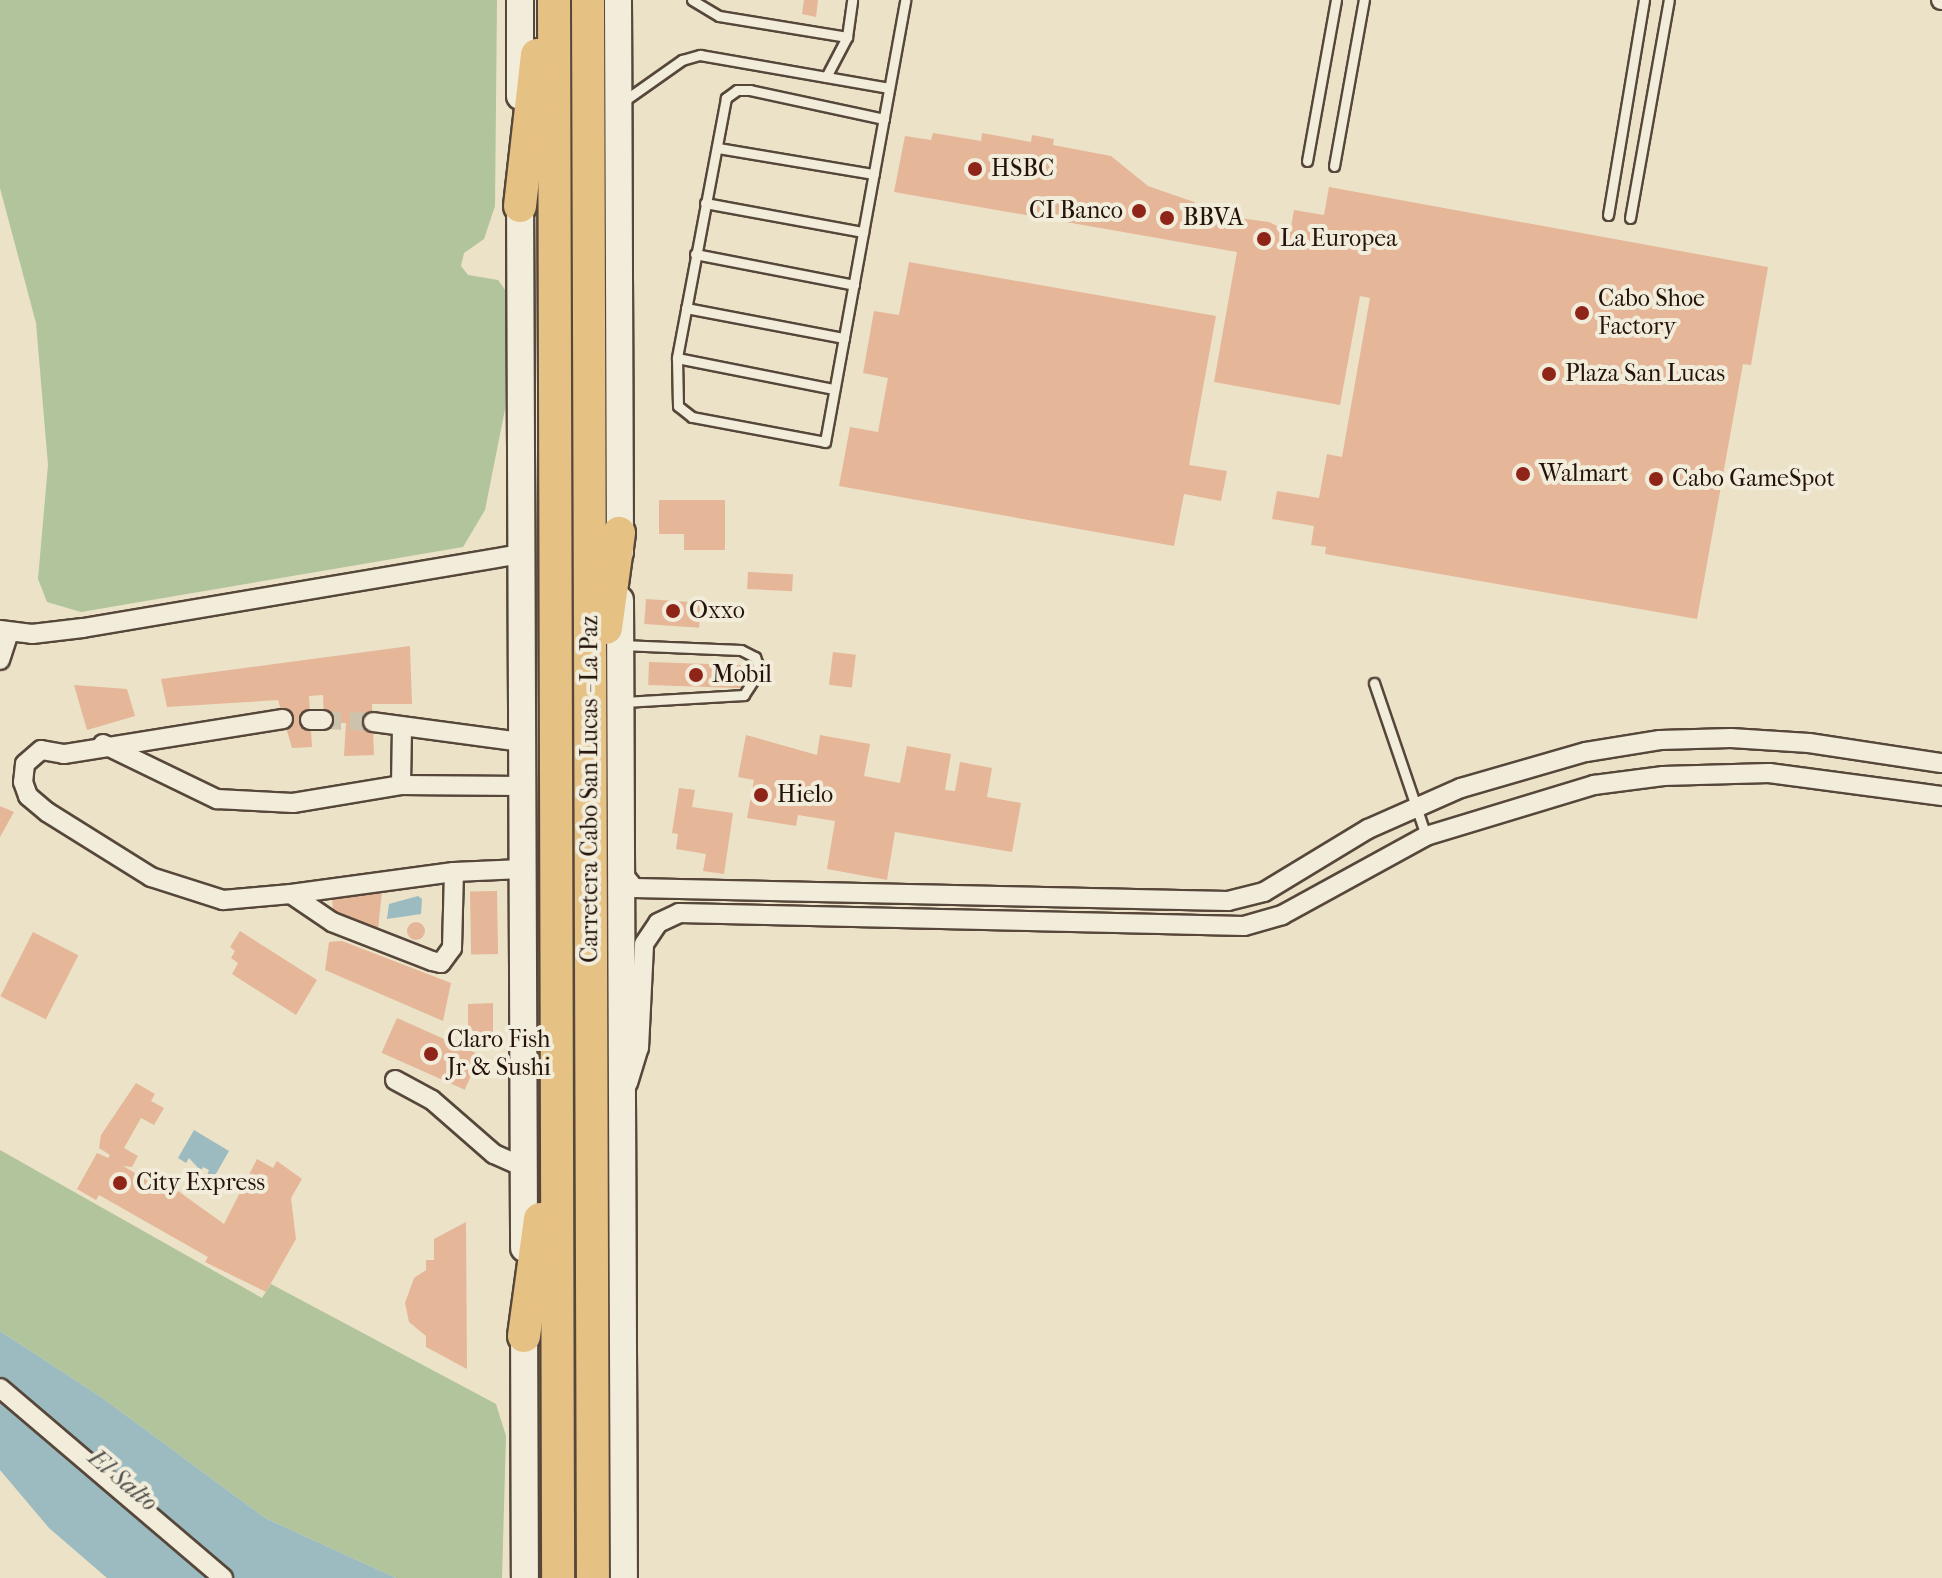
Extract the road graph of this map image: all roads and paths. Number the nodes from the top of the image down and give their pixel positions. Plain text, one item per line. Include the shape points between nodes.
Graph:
1 (520, 0) edge
2 (543, 0) edge
3 (554, 0) edge
4 (588, 0) edge
5 (618, 0) edge
6 (692, 0) edge
7 (852, 0) edge
8 (905, 0) edge
9 (1336, 0) edge
10 (1364, 0) edge
11 (1644, 0) edge
12 (1669, 0) edge
13 (847, 37) junction
14 (826, 77) junction
15 (889, 88) junction
16 (618, 105) junction
17 (884, 119) junction
18 (718, 148) junction
19 (1307, 161) dead end
20 (1334, 166) dead end
21 (874, 174) junction
22 (705, 203) junction
23 (520, 206) junction
24 (1608, 215) dead end
25 (1630, 218) dead end
26 (863, 232) junction
27 (695, 254) junction
28 (854, 285) junction
29 (686, 308) junction
30 (844, 338) junction
31 (677, 358) junction
32 (834, 389) junction
33 (619, 533) junction
34 (522, 554) junction
35 (4, 631) edge
36 (621, 645) junction
37 (0, 660) edge
38 (1374, 683) dead end
39 (621, 702) junction
40 (283, 719) dead end
41 (373, 722) tunnel mouth
42 (402, 727) junction
43 (521, 742) junction
44 (102, 744) junction
45 (1942, 763) edge
46 (401, 785) junction
47 (522, 786) junction
48 (590, 795) junction
49 (1942, 796) edge
50 (1413, 809) junction
51 (1426, 836) junction
52 (522, 869) junction
53 (454, 872) junction
54 (622, 873) junction
55 (291, 894) junction
56 (395, 1080) dead end
57 (622, 1100) junction
58 (556, 1105) junction
59 (525, 1168) junction
60 (524, 1336) junction
61 (0, 1388) edge
62 (223, 1578) edge
63 (525, 1578) edge
64 (558, 1578) edge
65 (593, 1578) edge
66 (624, 1578) edge

1 - 23 main road
2 - 23 highway
3 - 58 highway, Carretera Cabo San Lucas - La Paz
4 - 48 highway, Carretera Cabo San Lucas - La Paz
5 - 16 main road
6 - 13 lane via 719,16
7 - 13 lane
8 - 15 lane
9 - 19 lane
10 - 20 lane
11 - 24 lane
12 - 25 lane
13 - 14 lane
14 - 15 lane
14 - 16 lane via 700,55 682,60
15 - 17 lane
16 - 33 main road
17 - 18 lane via 737,90 726,98
17 - 21 lane
18 - 21 lane
18 - 22 lane
21 - 26 lane
22 - 26 lane
22 - 27 lane
23 - 34 main road
26 - 28 lane
27 - 28 lane
27 - 29 lane
28 - 30 lane
29 - 30 lane
29 - 31 lane
30 - 32 lane
31 - 32 lane
31 - 32 lane via 678,406 710,424 825,442
33 - 36 main road
33 - 48 highway
34 - 35 street via 83,628
34 - 43 main road
35 - 37 street
36 - 39 main road
36 - 39 lane via 741,650 755,657 760,670 744,695
38 - 50 lane
39 - 54 main road
40 - 44 street
41 - 42 street
42 - 43 street
42 - 46 street
43 - 47 main road
44 - 46 street via 217,799 293,803
44 - 55 street via 64,754 41,750 25,764 28,796 151,877 199,897
45 - 50 street via 1771,740 1660,740 1511,772
46 - 47 street
47 - 52 main road
48 - 65 highway, Carretera Cabo San Lucas - La Paz
49 - 51 street via 1806,776 1663,776 1518,804
50 - 51 lane
50 - 54 street via 1319,855 1264,892 1228,901 636,888 626,884
51 - 57 street via 1282,915 1244,926 674,915 658,923 644,944 639,1048
52 - 53 street
52 - 59 main road
53 - 55 street
53 - 55 street via 452,948 441,963 332,922
54 - 57 main road
56 - 59 street via 432,1100 494,1154
57 - 66 main road
58 - 60 highway
58 - 64 highway, Carretera Cabo San Lucas - La Paz
59 - 60 main road
60 - 63 main road
61 - 62 street

